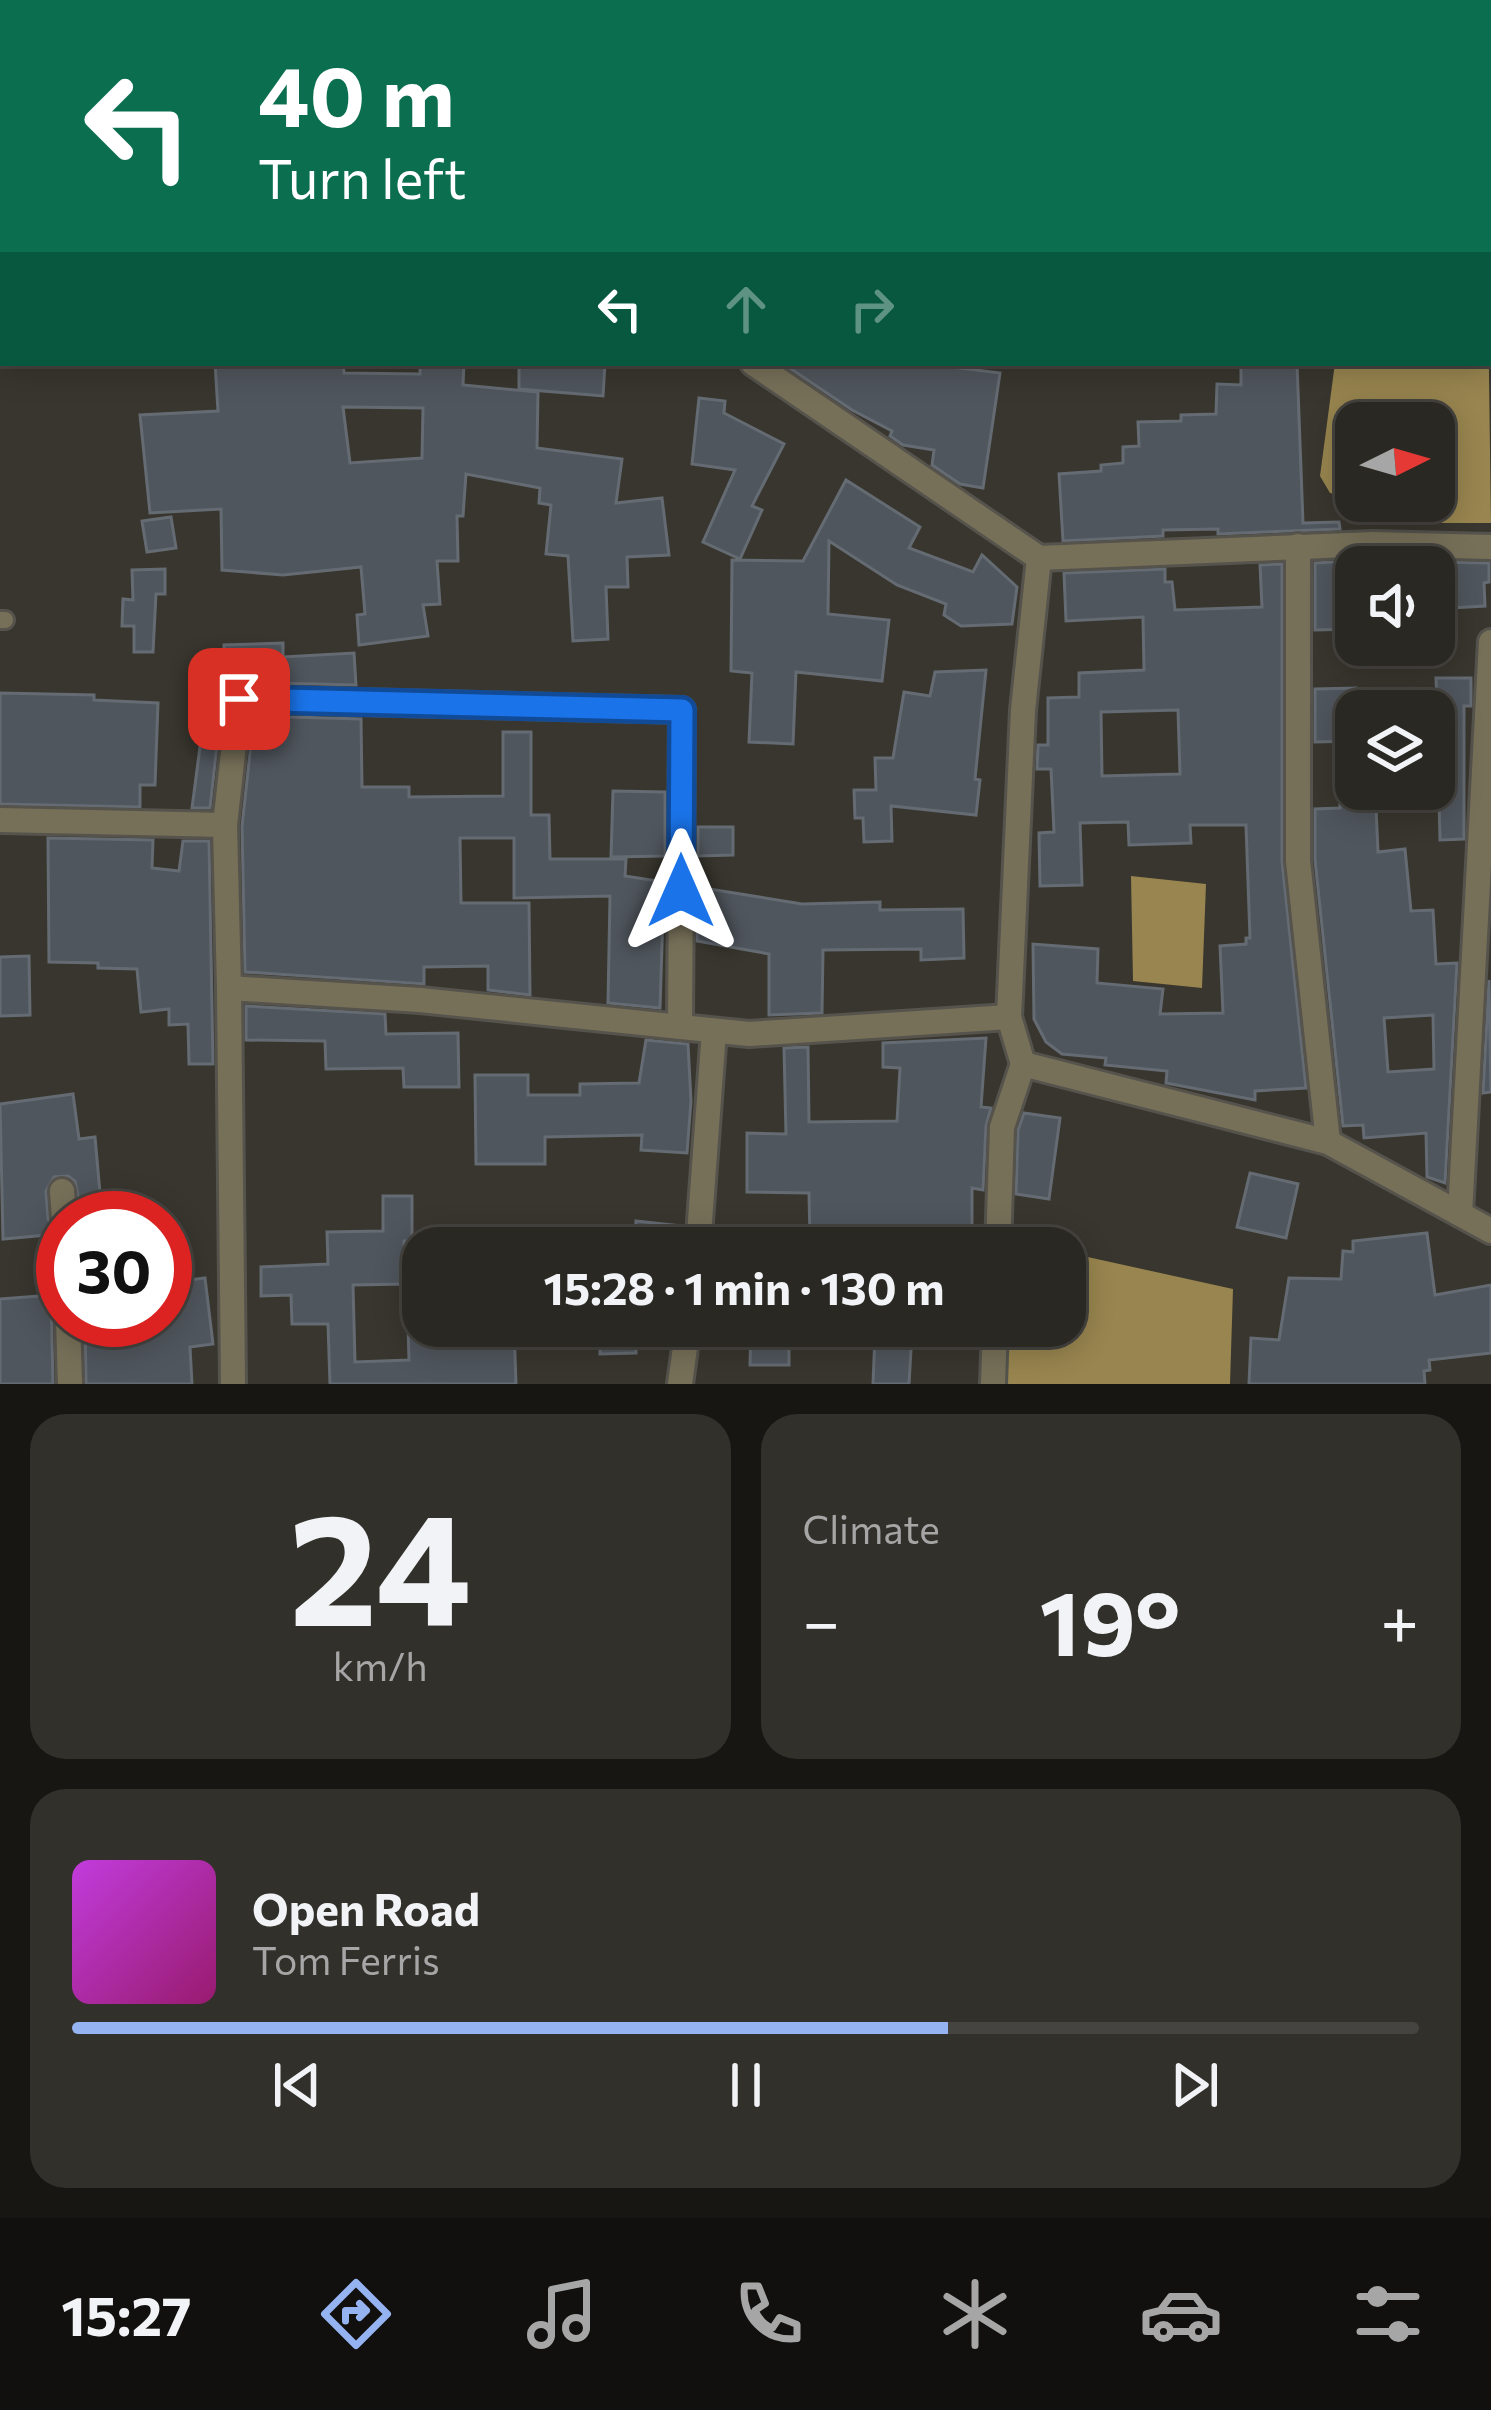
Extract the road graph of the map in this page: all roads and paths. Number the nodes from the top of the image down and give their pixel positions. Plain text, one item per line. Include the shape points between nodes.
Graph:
1 (757, 366) edge
2 (1298, 547) junction
3 (1491, 547) edge
4 (1039, 558) junction
5 (1491, 642) edge
6 (0, 820) edge
7 (225, 825) junction
8 (1482, 964) edge
9 (229, 988) junction
10 (1010, 1017) junction
11 (680, 1027) junction
12 (714, 1030) junction
13 (1023, 1064) junction
14 (1328, 1142) junction
15 (1460, 1214) junction
16 (700, 1227) edge
17 (999, 1227) edge
18 (1491, 1231) edge
19 (69, 1347) edge
20 (685, 1347) edge
21 (994, 1347) edge
22 (70, 1384) edge
23 (233, 1384) edge
24 (680, 1384) edge
25 (993, 1384) edge

1 - 4 street
2 - 3 street
2 - 4 street
2 - 14 street via 1298,861
4 - 10 street via 1023,710
5 - 8 street
6 - 7 street
7 - 9 street
7 - 11 street via 239,699 682,710
8 - 15 street
9 - 11 street
9 - 23 street
10 - 12 street
10 - 13 street
11 - 12 street
12 - 16 street
13 - 14 street
13 - 17 street via 1002,1127
14 - 15 street
15 - 18 street
19 - 22 street
20 - 24 street
21 - 25 street

